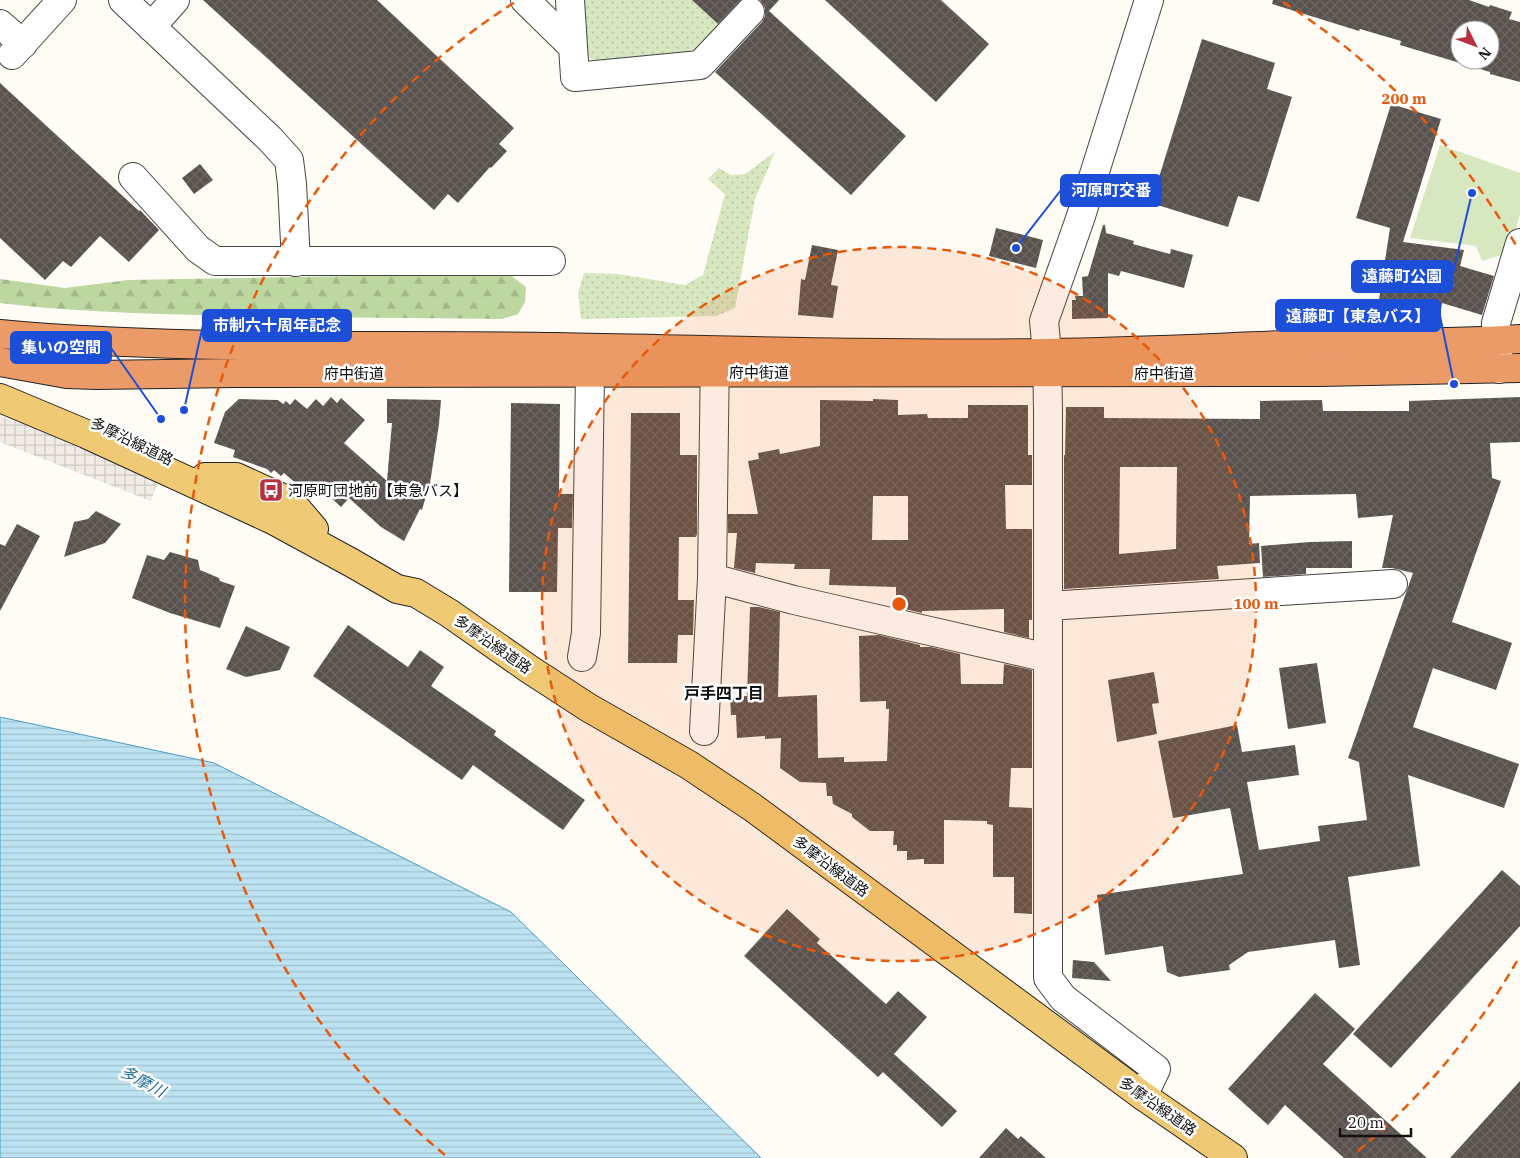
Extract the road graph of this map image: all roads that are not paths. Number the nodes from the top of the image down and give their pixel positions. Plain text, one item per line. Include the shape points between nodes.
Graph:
1 (62, 0) edge
2 (122, 0) edge
3 (174, 0) edge
4 (525, 0) edge
5 (570, 0) edge
6 (1149, 0) edge
7 (750, 12) dead end
8 (0, 24) edge
9 (151, 26) junction
10 (572, 46) junction
11 (133, 177) dead end
12 (1520, 243) edge
13 (551, 261) dead end
14 (296, 262) junction
15 (0, 334) edge
16 (1509, 340) edge
17 (556, 360) junction
18 (0, 362) edge
19 (715, 362) junction
20 (1047, 363) junction
21 (1509, 369) edge
22 (590, 373) junction
23 (0, 378) edge
24 (0, 398) edge
25 (712, 578) junction
26 (1393, 584) dead end
27 (416, 593) junction
28 (1048, 606) junction
29 (582, 657) dead end
30 (1048, 658) junction
31 (704, 731) dead end
32 (1143, 1096) junction
33 (1233, 1158) edge

1 - 8 street via 17,50
2 - 9 street
3 - 9 street
4 - 10 street
5 - 10 street
6 - 20 street via 1080,219 1044,321
7 - 10 street via 700,65 574,77
9 - 14 street via 289,160
11 - 14 street via 198,249 215,261
12 - 16 street via 1496,323
13 - 14 street
15 - 17 highway, 府中街道 via 69,340
16 - 20 highway, 府中街道 via 1308,344
16 - 21 street
17 - 18 highway, 府中街道 via 236,373 218,384 196,391 142,393 115,390 96,375 67,374
17 - 19 highway, 府中街道
17 - 22 highway, 府中街道
19 - 20 highway, 府中街道
19 - 22 highway, 府中街道
19 - 25 street
20 - 21 highway, 府中街道 via 1327,372
20 - 28 street
22 - 29 street via 586,633
23 - 27 main road, 多摩沿線道路 via 205,477 236,477 291,502 314,529 404,575
24 - 27 main road, 多摩沿線道路 via 273,520 397,589
25 - 30 street
25 - 31 street
26 - 28 street
27 - 32 main road, 多摩沿線道路 via 589,708 689,765 752,807
28 - 30 street
30 - 32 street via 1048,978 1063,998 1156,1069
32 - 33 main road, 多摩沿線道路

